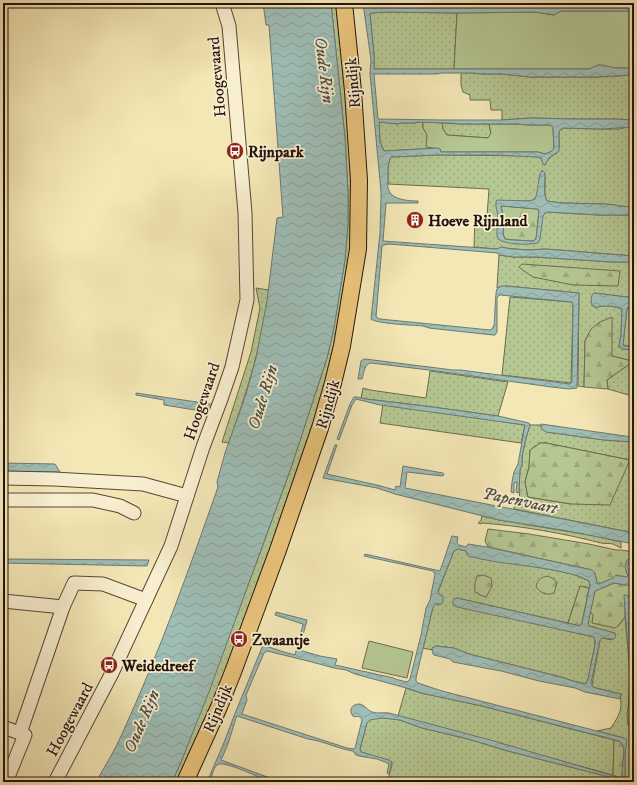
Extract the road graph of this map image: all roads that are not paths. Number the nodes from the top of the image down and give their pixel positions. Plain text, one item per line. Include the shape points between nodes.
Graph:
1 (222, 3) edge
2 (344, 3) edge
3 (3, 478) edge
4 (54, 479) junction
5 (187, 496) junction
6 (3, 500) edge
7 (53, 501) junction
8 (134, 513) dead end
9 (146, 600) junction
10 (3, 601) edge
11 (63, 607) junction
12 (3, 727) edge
13 (20, 733) junction
14 (6, 782) edge
15 (55, 782) edge
16 (185, 782) edge

1 - 5 street, Hoogewaard via 228,26 245,213 247,300 232,367
2 - 16 main road, Rijndijk via 359,180 358,249 342,346 320,428 275,557 219,707
3 - 4 street
4 - 5 street via 143,484
4 - 7 street
5 - 9 street, Hoogewaard via 171,546
6 - 7 street
7 - 8 street via 93,500 120,506
9 - 11 street via 103,584 74,583
9 - 15 street, Hoogewaard via 112,673
10 - 11 street
11 - 13 street
12 - 13 street
13 - 14 street via 25,735

